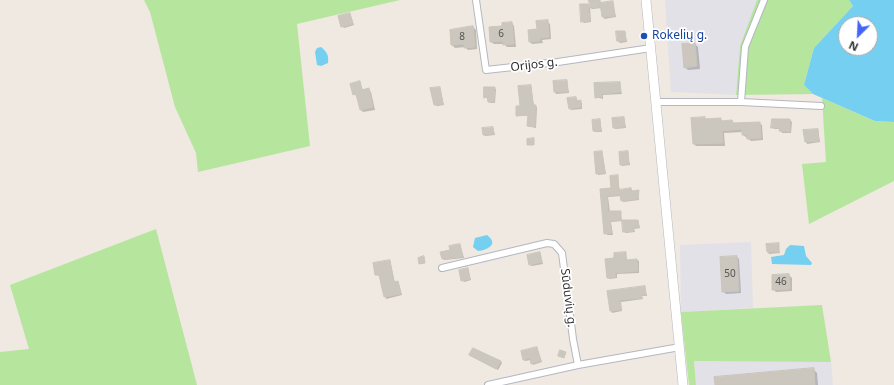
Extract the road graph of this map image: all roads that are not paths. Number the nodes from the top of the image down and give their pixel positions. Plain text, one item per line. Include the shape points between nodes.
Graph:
1 (476, 0) edge
2 (646, 0) edge
3 (764, 0) edge
4 (651, 48) junction
5 (657, 102) junction
6 (741, 102) junction
7 (821, 106) dead end
8 (442, 268) dead end
9 (680, 347) junction
10 (578, 365) junction
11 (488, 385) edge
12 (683, 385) edge

1 - 4 street, Orijos g. via 486,70
2 - 4 main road
3 - 6 street via 745,47
4 - 5 main road
5 - 6 street
5 - 9 main road
6 - 7 street
8 - 10 street, Sūduvių g. via 547,243 554,244 562,253
9 - 10 street
9 - 12 main road
10 - 11 street

